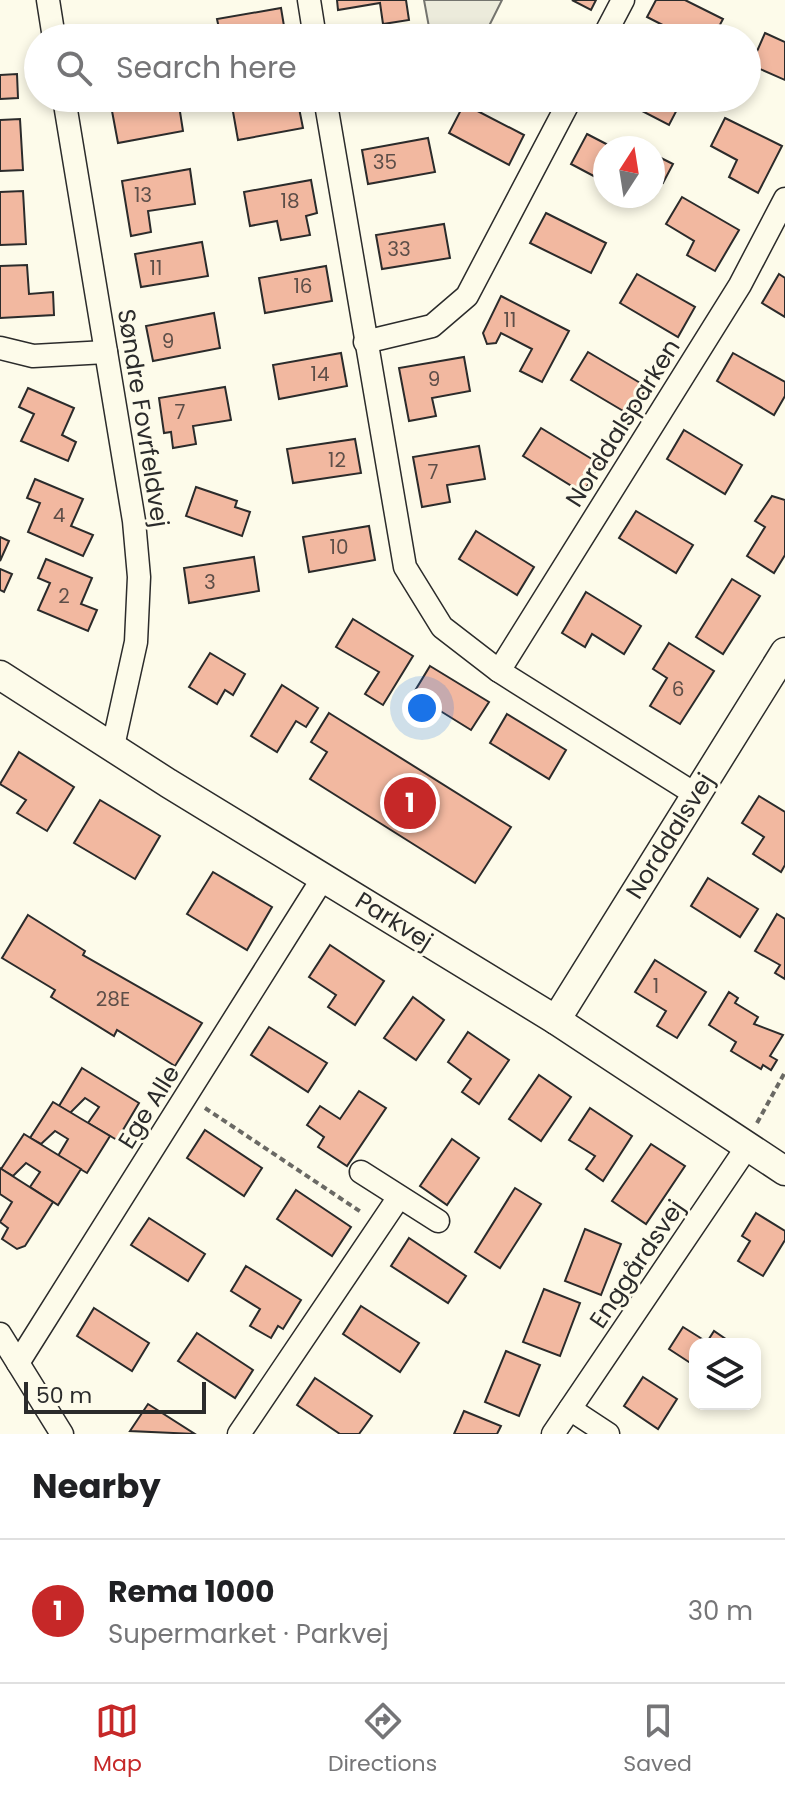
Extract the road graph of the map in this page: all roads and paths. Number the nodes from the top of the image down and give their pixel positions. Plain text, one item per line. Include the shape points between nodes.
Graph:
1 (48, 0) edge
2 (309, 0) edge
3 (623, 0) edge
4 (52, 24) edge
5 (313, 24) edge
6 (610, 24) edge
7 (66, 112) edge
8 (327, 112) edge
9 (564, 112) edge
10 (785, 199) edge
11 (365, 342) junction
12 (0, 348) edge
13 (106, 352) junction
14 (784, 655) edge
15 (499, 671) junction
16 (0, 675) edge
17 (113, 746) junction
18 (695, 794) junction
19 (323, 878) junction
20 (556, 1020) junction
21 (785, 1072) edge
22 (186, 1096) junction
23 (747, 1147) junction
24 (785, 1171) edge
25 (361, 1172) dead end
26 (399, 1197) junction
27 (438, 1221) dead end
28 (380, 1225) junction
29 (0, 1334) edge
30 (18, 1363) junction
31 (570, 1409) junction
32 (62, 1434) edge
33 (239, 1434) edge
34 (553, 1434) edge
35 (608, 1434) edge

1 - 4 street
2 - 5 street
3 - 6 street
7 - 13 street, Søndre Fovrfeldvej
8 - 11 street
9 - 11 street via 467,296 432,326
10 - 15 street, Norddalsparken via 740,285
11 - 15 street via 405,567 442,627
12 - 13 street via 33,356
13 - 17 street, Søndre Fovrfeldvej via 139,577 136,642
14 - 18 street, Norddalsvej
15 - 18 street
16 - 17 street, Parkvej
17 - 19 street, Parkvej
18 - 20 street, Norddalsvej
19 - 20 street, Parkvej
19 - 22 street, Ege Alle
20 - 23 street, Parkvej
21 - 23 path
22 - 28 path
22 - 30 street, Ege Alle
23 - 24 street, Parkvej
23 - 31 street, Enggårdsvej
25 - 26 street
26 - 27 street
26 - 28 street
28 - 33 street
29 - 30 street
30 - 32 street
31 - 34 street, Enggårdsvej
31 - 35 street

